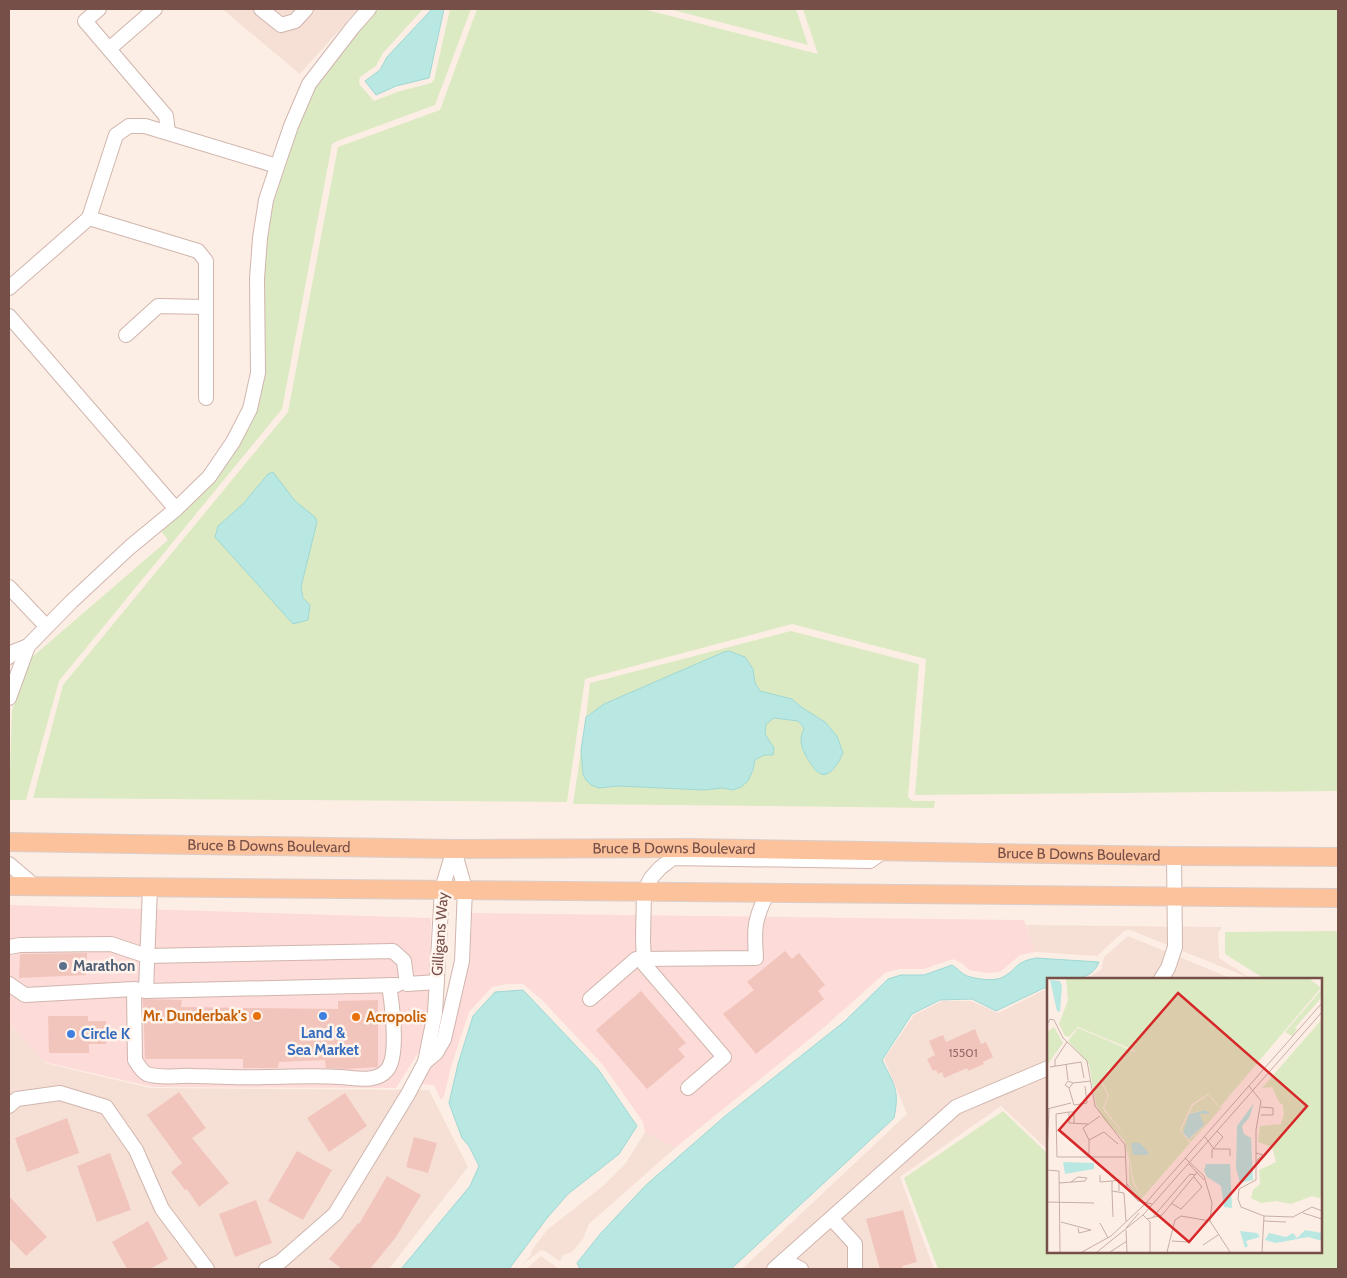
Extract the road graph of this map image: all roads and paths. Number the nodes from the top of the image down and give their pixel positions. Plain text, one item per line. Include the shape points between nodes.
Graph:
1 (99, 9) edge
2 (155, 9) edge
3 (261, 9) edge
4 (306, 9) edge
5 (369, 9) edge
6 (109, 49) junction
7 (168, 132) junction
8 (277, 166) junction
9 (89, 218) junction
10 (9, 288) edge
11 (206, 307) junction
12 (9, 316) edge
13 (126, 335) dead end
14 (206, 398) dead end
15 (176, 509) junction
16 (9, 587) edge
17 (46, 626) junction
18 (28, 646) junction
19 (9, 657) edge
20 (9, 698) edge
21 (9, 842) edge
22 (454, 849) junction
23 (884, 851) junction
24 (1174, 856) junction
25 (1338, 857) edge
26 (9, 864) edge
27 (9, 886) edge
28 (36, 887) junction
29 (150, 887) junction
30 (442, 889) junction
31 (465, 889) junction
32 (644, 892) junction
33 (767, 894) junction
34 (1175, 896) junction
35 (1338, 898) edge
36 (9, 948) edge
37 (147, 956) junction
38 (643, 958) junction
39 (1162, 978) edge
40 (437, 982) junction
41 (9, 984) edge
42 (408, 984) junction
43 (389, 985) junction
44 (140, 990) junction
45 (590, 999) dead end
46 (425, 1062) junction
47 (1047, 1068) edge
48 (688, 1088) dead end
49 (9, 1106) edge
50 (832, 1219) junction
51 (779, 1265) edge
52 (207, 1269) edge
53 (266, 1269) edge
54 (801, 1269) edge
55 (855, 1269) edge

1 - 6 street via 85,21
2 - 6 street
3 - 4 street via 281,25 295,21
5 - 8 street via 309,84
6 - 7 street via 166,116
7 - 8 street
7 - 9 street via 146,126 129,126 116,135
8 - 15 street via 266,200 260,238 258,373 250,409 209,477
9 - 10 street
9 - 11 street via 198,250 206,260
11 - 13 street via 158,306
11 - 14 street
12 - 15 street
15 - 17 street via 130,547
16 - 17 street
17 - 18 street
18 - 19 street
18 - 20 street
21 - 22 main road, Bruce B Downs Boulevard
22 - 23 main road, Bruce B Downs Boulevard
22 - 30 street, Gilligans Way
22 - 31 street, Gilligans Way
23 - 24 main road, Bruce B Downs Boulevard
23 - 32 street via 870,861 673,858 651,878
24 - 25 main road, Bruce B Downs Boulevard
24 - 34 street
26 - 28 street
27 - 28 main road
28 - 29 main road
29 - 30 main road
29 - 37 street
30 - 31 main road
30 - 40 street, Gilligans Way
31 - 32 main road
31 - 46 street, Gilligans Way via 462,961 449,1020 436,1053
32 - 33 main road
32 - 38 street
33 - 34 main road
33 - 38 street via 758,912 754,932 756,958
34 - 35 main road
34 - 39 street via 1175,947
36 - 37 street via 20,945 111,944
37 - 42 street via 393,951 404,961
37 - 44 street
38 - 45 street via 636,959
38 - 48 street via 644,964 724,1057
40 - 42 street
40 - 46 street, Gilligans Way via 435,1013
41 - 44 street via 25,995
42 - 43 street
43 - 44 street
43 - 44 street via 393,1010 392,1062 375,1079 312,1075 166,1077 146,1074 136,1060
46 - 53 street, Gilligans Way via 334,1214 280,1262
47 - 50 street via 956,1107
49 - 52 street via 17,1099 60,1093 106,1107 136,1150 162,1209
50 - 51 street
50 - 55 street via 854,1244
51 - 54 street

